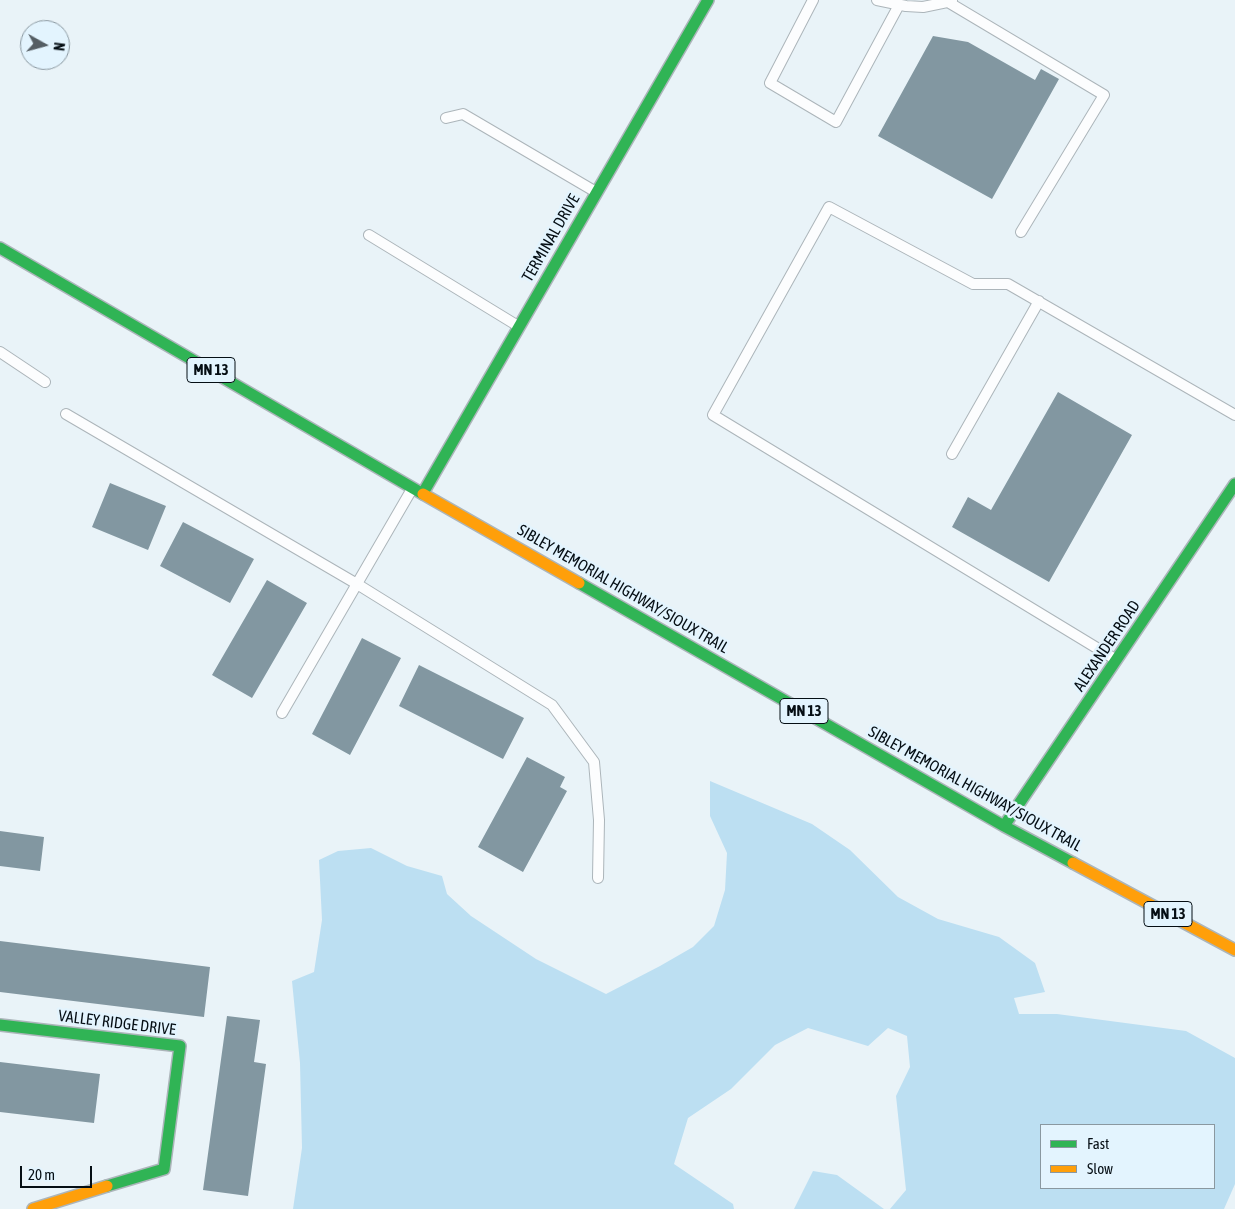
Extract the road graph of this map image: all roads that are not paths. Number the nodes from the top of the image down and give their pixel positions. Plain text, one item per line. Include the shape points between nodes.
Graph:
1 (708, 0) edge
2 (813, 0) edge
3 (877, 0) edge
4 (951, 1) edge
5 (899, 5) junction
6 (446, 118) dead end
7 (597, 192) junction
8 (1021, 232) dead end
9 (369, 235) dead end
10 (0, 248) edge
11 (1039, 302) junction
12 (519, 327) junction
13 (0, 352) edge
14 (45, 382) dead end
15 (66, 414) dead end
16 (1235, 414) edge
17 (952, 454) dead end
18 (1235, 484) edge
19 (418, 490) junction
20 (357, 584) junction
21 (1117, 660) junction
22 (282, 713) dead end
23 (1004, 826) junction
24 (598, 878) dead end
25 (1235, 950) edge
26 (0, 1025) edge
27 (33, 1209) edge

1 - 7 main road, TERMINAL DRIVE
2 - 5 lane via 770,83 836,122
3 - 5 lane
4 - 5 lane via 923,7
4 - 8 lane via 1104,94
6 - 7 lane via 463,114
7 - 12 main road, TERMINAL DRIVE
9 - 12 lane
10 - 19 main road, SIBLEY MEMORIAL HIGHWAY/SIOUX TRAIL / MN 13
11 - 16 lane
11 - 17 lane
11 - 21 lane via 1008,284 972,284 828,207 713,415
12 - 19 main road, TERMINAL DRIVE
13 - 14 lane
15 - 20 lane
18 - 21 main road, ALEXANDER ROAD
19 - 20 lane
19 - 23 main road, SIBLEY MEMORIAL HIGHWAY/SIOUX TRAIL / MN 13
20 - 22 lane
20 - 24 lane via 552,705 594,762 599,820
21 - 23 main road, ALEXANDER ROAD
23 - 25 main road, SIBLEY MEMORIAL HIGHWAY/SIOUX TRAIL / MN 13
26 - 27 main road, VALLEY RIDGE DRIVE via 180,1046 164,1169

